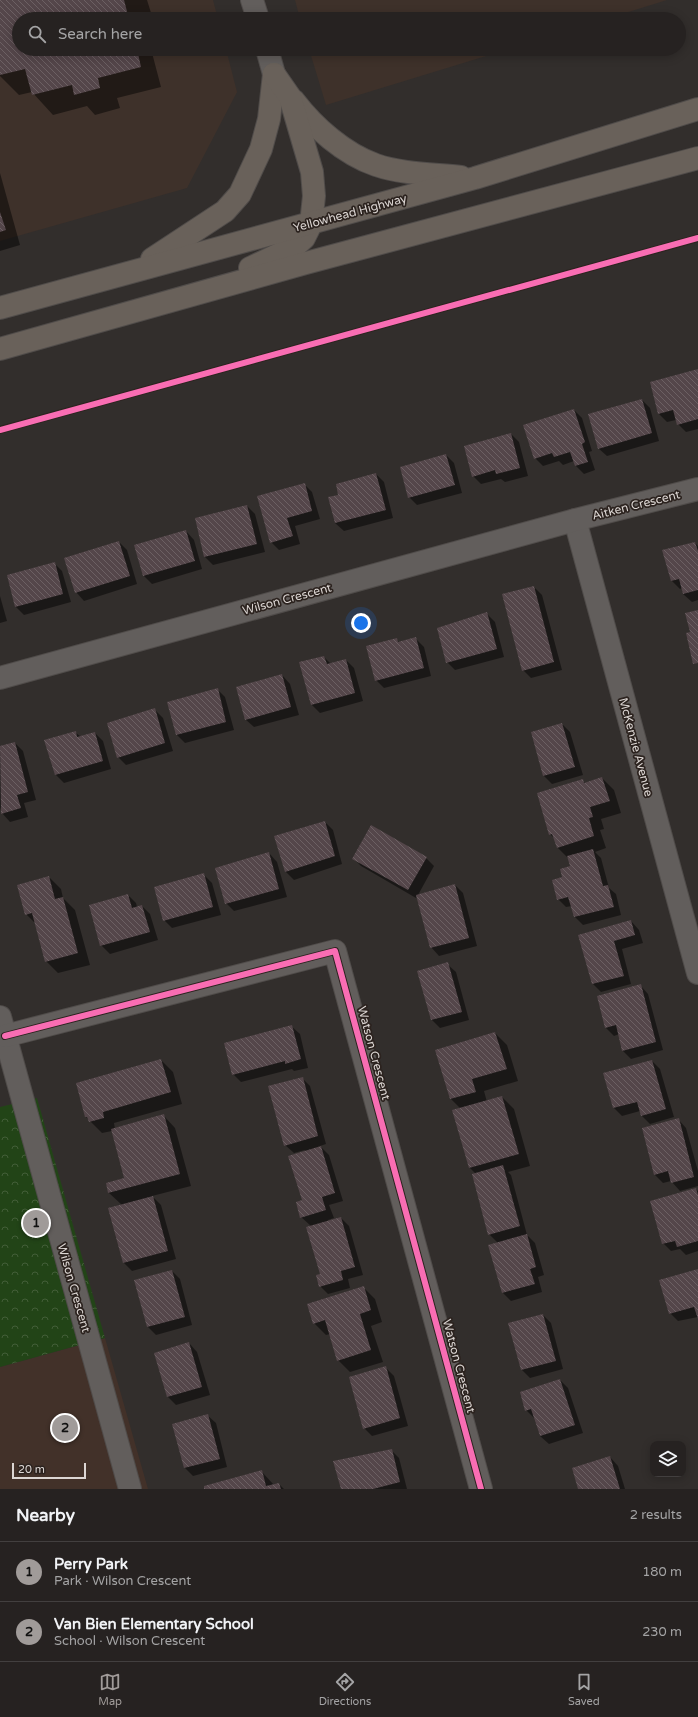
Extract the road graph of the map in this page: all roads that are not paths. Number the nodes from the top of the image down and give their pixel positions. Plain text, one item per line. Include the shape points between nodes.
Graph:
1 (252, 0) edge
2 (256, 12) edge
3 (269, 56) edge
4 (274, 74) junction
5 (290, 97) junction
6 (698, 109) edge
7 (698, 158) edge
8 (475, 178) junction
9 (311, 224) junction
10 (131, 272) junction
11 (198, 293) junction
12 (0, 308) edge
13 (0, 349) edge
14 (698, 489) edge
15 (575, 520) junction
16 (0, 678) edge
17 (698, 973) edge
18 (3, 1027) edge
19 (130, 1489) edge
20 (481, 1489) edge

1 - 2 street
3 - 4 street
4 - 5 highway
4 - 10 highway via 269,119 261,149 240,194 224,211 179,243
5 - 8 highway via 304,115 354,155 377,165 410,172
5 - 9 highway via 312,172 314,196
6 - 8 highway, Yellowhead Highway
7 - 11 highway
8 - 9 highway, Yellowhead Highway
9 - 10 highway, Yellowhead Highway
9 - 11 highway via 304,238 294,247
10 - 12 highway, Yellowhead Highway
11 - 13 highway
14 - 15 street, Aitken Crescent
15 - 16 street, Wilson Crescent
15 - 17 street, McKenzie Avenue
18 - 19 street, Wilson Crescent
18 - 20 street, Watson Crescent via 335,952

